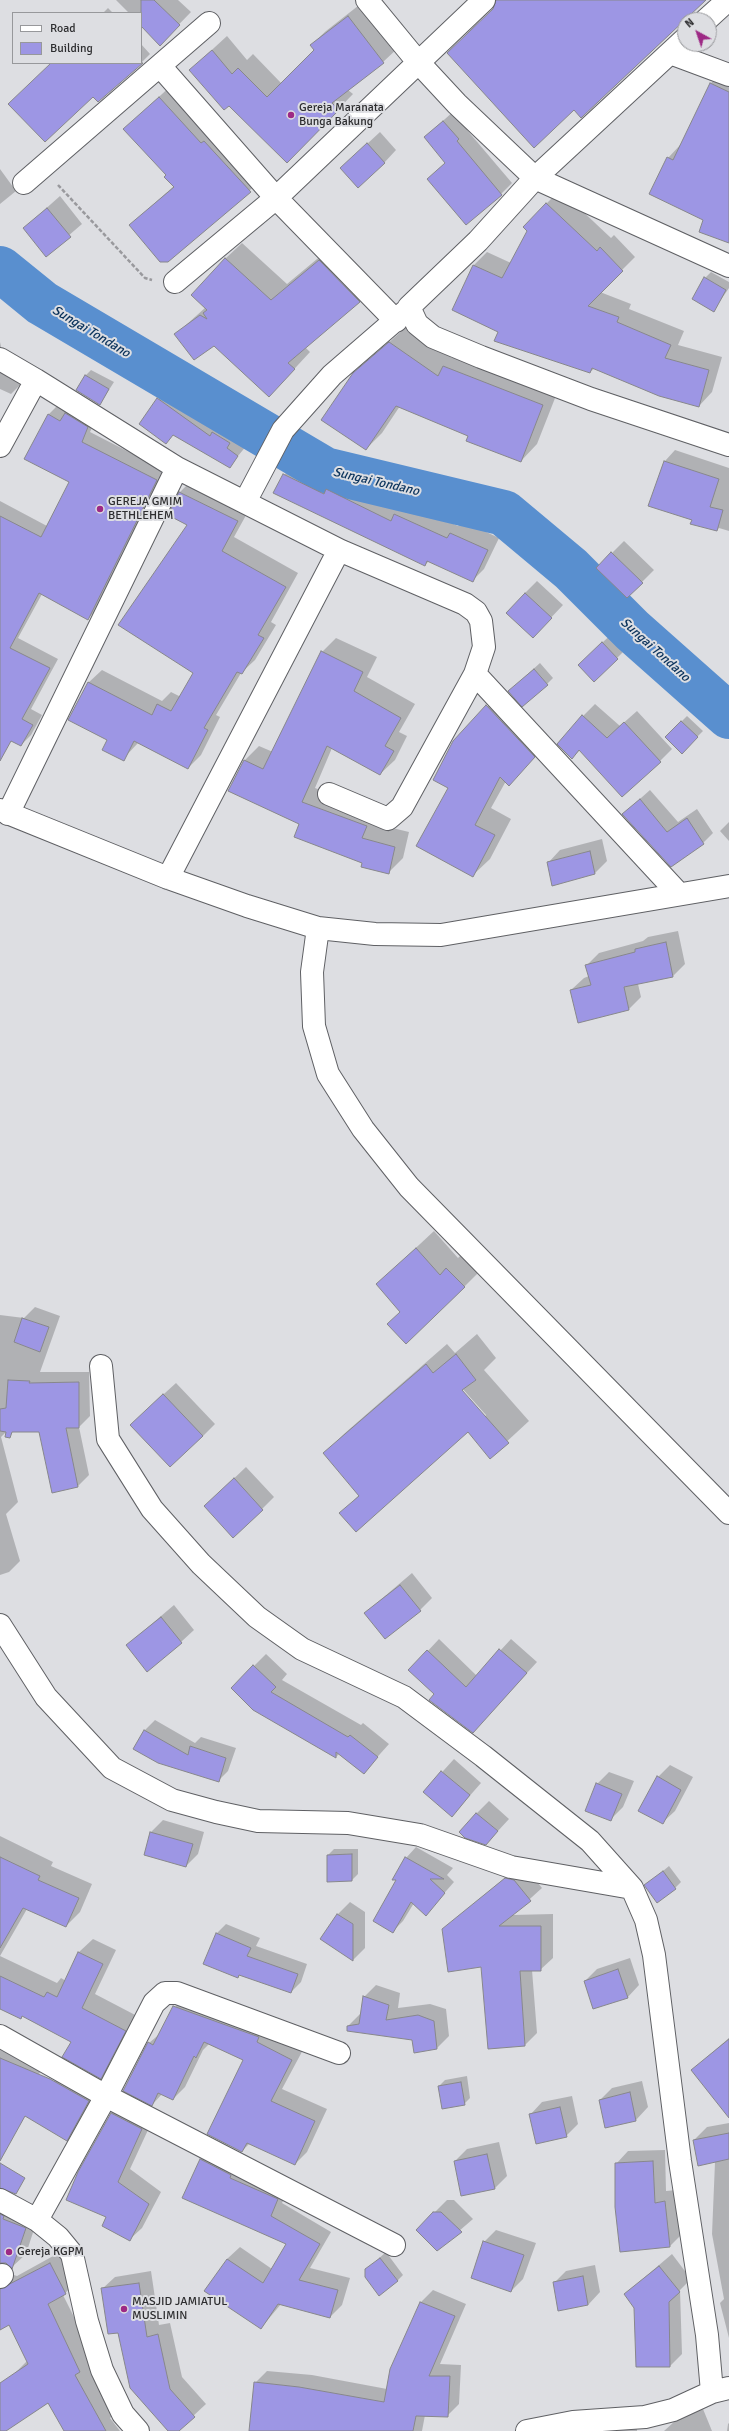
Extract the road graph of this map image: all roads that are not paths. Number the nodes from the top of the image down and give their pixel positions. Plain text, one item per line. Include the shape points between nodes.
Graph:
1 (367, 0) edge
2 (484, 0) edge
3 (728, 0) edge
4 (715, 12) edge
5 (209, 23) dead end
6 (677, 47) edge
7 (689, 52) edge
8 (418, 62) junction
9 (160, 66) junction
10 (729, 75) edge
11 (535, 178) junction
12 (24, 183) dead end
13 (276, 198) junction
14 (729, 266) edge
15 (175, 282) road end
16 (402, 314) junction
17 (0, 359) edge
18 (36, 380) junction
19 (729, 445) edge
20 (0, 446) edge
21 (177, 468) junction
22 (245, 502) junction
23 (339, 550) junction
24 (475, 674) junction
25 (330, 794) dead end
26 (4, 812) edge
27 (168, 878) junction
28 (729, 886) edge
29 (678, 893) junction
30 (318, 928) junction
31 (100, 1366) dead end
32 (729, 1513) edge
33 (0, 1624) edge
34 (632, 1888) junction
35 (0, 2036) edge
36 (339, 2053) dead end
37 (106, 2096) junction
38 (0, 2200) edge
39 (37, 2220) junction
40 (394, 2245) dead end
41 (720, 2390) edge
42 (138, 2431) edge
43 (527, 2431) edge

1 - 8 street
2 - 8 street
3 - 4 street
5 - 9 street
6 - 11 street
7 - 10 street
8 - 11 street via 457,104
8 - 13 street
9 - 12 street
9 - 13 street
11 - 14 street
11 - 16 street via 478,241
13 - 15 street
13 - 16 street
16 - 19 street via 433,337 591,398
16 - 22 street via 332,375 283,430
17 - 18 street
18 - 20 street
18 - 21 street
21 - 22 street
21 - 26 street
22 - 23 street
23 - 24 street via 429,586 466,604 476,612 481,621 484,647
23 - 27 street
24 - 25 street via 402,807 394,815 388,819 380,817
24 - 29 street
26 - 27 street
27 - 30 street
28 - 29 street
29 - 30 street via 441,935 375,934
30 - 32 street via 312,972 314,1026 328,1074 363,1129 409,1187
31 - 34 street via 108,1439 152,1508 201,1564 257,1617 302,1649 404,1697 477,1751 590,1841
33 - 34 street via 46,1697 112,1768 172,1800 258,1821 348,1823 420,1835 510,1867
34 - 41 street via 646,1920 654,1955 680,2161 707,2335
35 - 37 street
36 - 37 street via 177,1994 165,1993 154,2003
37 - 39 street
37 - 40 street
38 - 39 street
39 - 42 street via 58,2237 72,2254 87,2321 102,2370 123,2414
41 - 43 street via 673,2410 645,2417 573,2422

